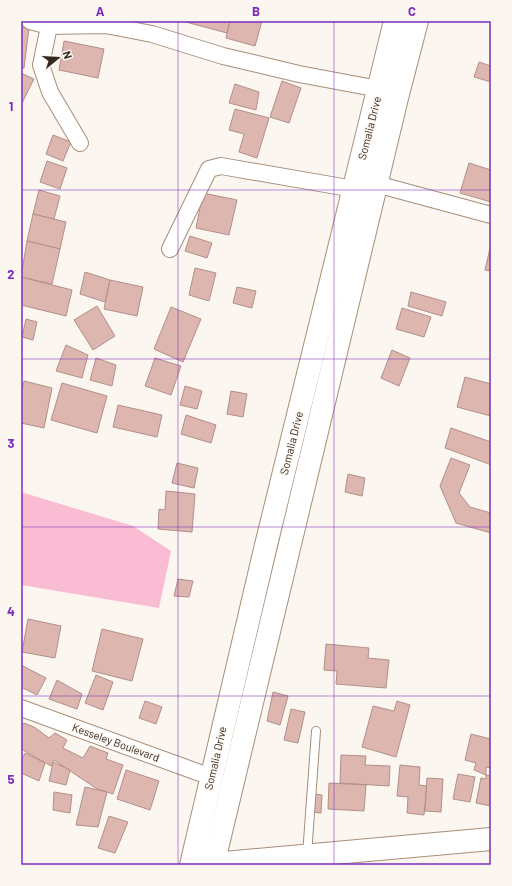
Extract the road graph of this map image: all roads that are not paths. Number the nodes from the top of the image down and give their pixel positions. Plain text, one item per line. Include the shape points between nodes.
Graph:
1 (30, 21) edge
2 (395, 21) edge
3 (417, 21) edge
4 (48, 26) junction
5 (379, 89) junction
6 (80, 143) dead end
7 (376, 184) junction
8 (354, 189) junction
9 (491, 215) edge
10 (170, 249) dead end
11 (21, 708) edge
12 (316, 731) dead end
13 (211, 777) junction
14 (491, 840) edge
15 (307, 856) junction
16 (191, 864) edge
17 (213, 864) edge

1 - 4 street
2 - 5 main road, Somalia Drive
3 - 7 main road, Somalia Drive
4 - 5 street via 105,25 152,34 223,56 299,74
4 - 6 street via 41,65 50,92
5 - 8 main road, Somalia Drive
7 - 9 street
7 - 17 main road, Somalia Drive
8 - 10 street via 221,166 209,169
8 - 13 main road, Somalia Drive
11 - 13 street, Kesseley Boulevard
12 - 15 lane
13 - 16 main road, Somalia Drive
14 - 15 main road
15 - 17 main road
16 - 17 main road

